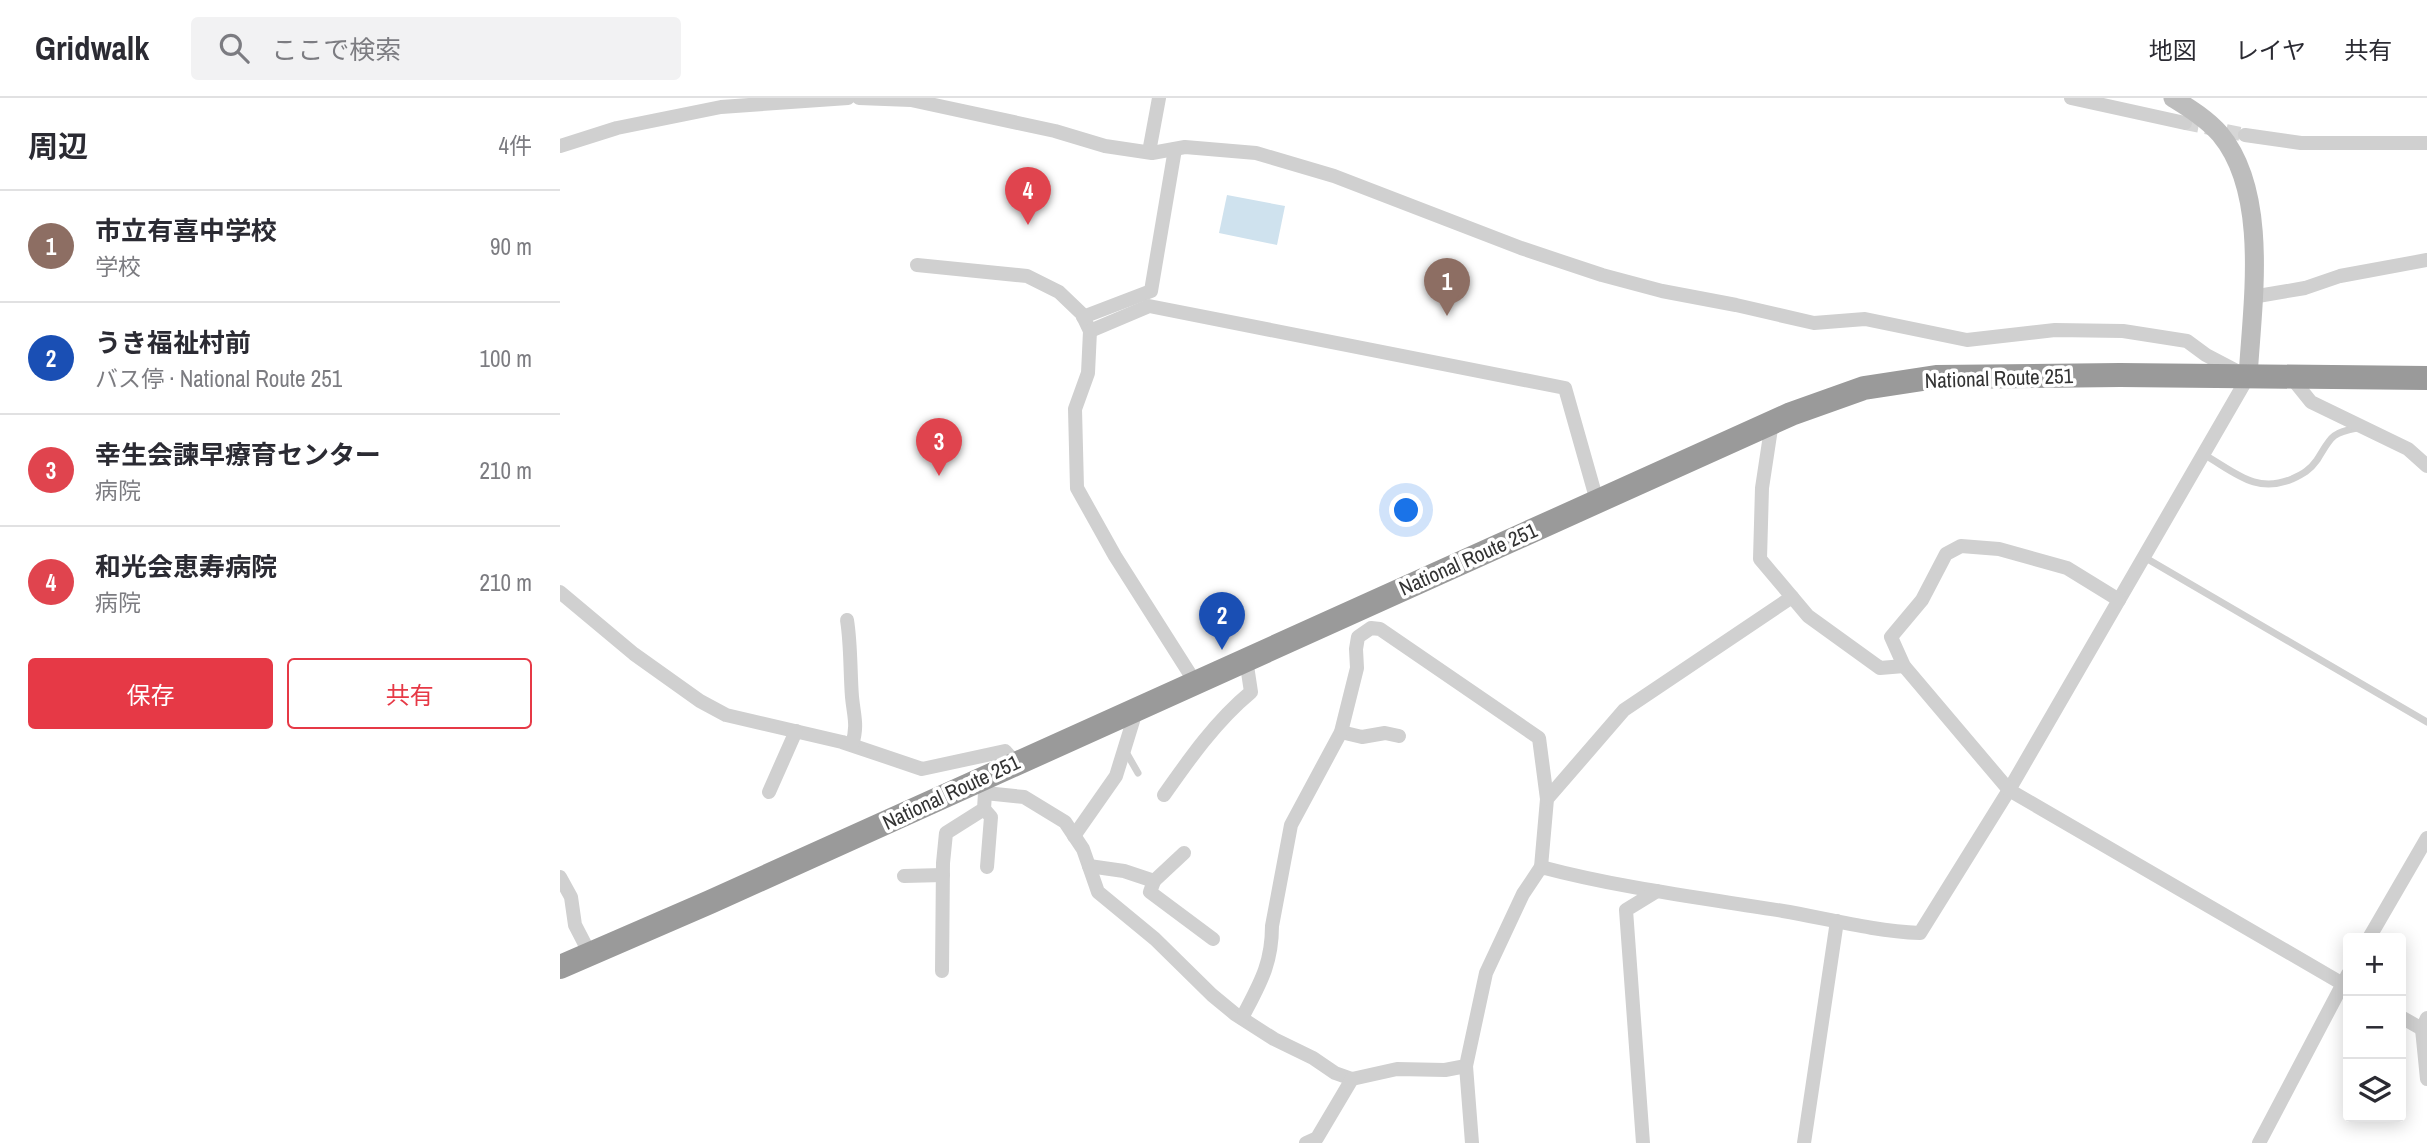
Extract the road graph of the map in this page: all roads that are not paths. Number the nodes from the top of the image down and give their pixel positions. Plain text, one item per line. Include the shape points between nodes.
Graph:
1 (848, 98) edge
2 (859, 98) edge
3 (1159, 98) edge
4 (2071, 98) edge
5 (2173, 98) edge
6 (2185, 123) tunnel mouth
7 (2245, 135) tunnel mouth
8 (2427, 143) edge
9 (560, 146) edge
10 (1175, 149) junction
11 (1149, 152) junction
12 (2427, 260) edge
13 (917, 265) dead end
14 (2252, 297) junction
15 (1083, 317) junction
16 (1090, 331) junction
17 (2248, 377) junction
18 (2291, 377) junction
19 (2427, 379) edge
20 (1772, 422) junction
21 (2362, 427) junction
22 (2203, 454) junction
23 (2427, 467) edge
24 (1597, 501) junction
25 (2144, 557) junction
26 (560, 592) edge
27 (1792, 597) junction
28 (2119, 600) junction
29 (847, 620) dead end
30 (1246, 659) junction
31 (1904, 666) junction
32 (1195, 682) junction
33 (1137, 708) junction
34 (2427, 722) edge
35 (796, 731) junction
36 (1342, 732) junction
37 (1399, 736) dead end
38 (852, 745) junction
39 (1125, 751) junction
40 (1015, 762) junction
41 (1138, 773) dead end
42 (982, 786) junction
43 (2009, 790) junction
44 (769, 792) dead end
45 (1164, 795) dead end
46 (1547, 799) junction
47 (984, 809) junction
48 (1074, 836) junction
49 (2427, 838) edge
50 (1184, 853) dead end
51 (1089, 866) junction
52 (987, 867) dead end
53 (1541, 867) junction
54 (943, 875) junction
55 (904, 876) dead end
56 (560, 877) edge
57 (1154, 881) junction
58 (1657, 891) junction
59 (1837, 921) junction
60 (2372, 933) edge
61 (1213, 939) dead end
62 (590, 954) junction
63 (560, 967) edge
64 (942, 971) dead end
65 (2343, 980) edge
66 (2343, 988) edge
67 (1242, 1018) junction
68 (2406, 1018) edge
69 (2425, 1023) edge
70 (1466, 1066) junction
71 (1352, 1079) junction
72 (2427, 1079) edge
73 (1307, 1143) edge
74 (1472, 1143) edge
75 (1643, 1143) edge
76 (1804, 1143) edge
77 (2259, 1143) edge

1 - 9 street via 721,107 617,128
2 - 11 street via 911,100 1105,146
3 - 11 street
4 - 6 street
5 - 14 street via 2220,135 2240,167 2252,224
7 - 8 street via 2301,143
10 - 11 street
10 - 15 street via 1151,291
10 - 17 street via 1256,153 1308,168 1545,256 1662,291 1814,323 1865,319 1967,340 2055,330 2123,331 2187,341
12 - 14 street
13 - 15 street via 1027,276 1059,292
14 - 17 street
15 - 16 street
16 - 24 street via 1149,306 1565,388
16 - 32 street via 1088,373 1075,409 1077,488
17 - 18 highway, National Route 251
17 - 20 highway, National Route 251 via 1936,377 1864,388
17 - 22 street
18 - 19 highway, National Route 251
18 - 21 street via 2311,402
20 - 24 highway, National Route 251
20 - 27 street via 1762,488 1760,559
21 - 22 lane via 2344,430 2328,440 2307,472 2278,484 2257,485
21 - 23 street via 2408,449
22 - 25 street
24 - 30 highway, National Route 251
25 - 28 street
25 - 34 lane
26 - 35 street via 700,701 726,715
27 - 31 street via 1808,616 1880,668
27 - 46 street via 1624,710
28 - 31 street via 2067,568 1999,549 1961,546 1946,554 1922,600 1891,637
28 - 43 street
29 - 38 street via 857,727
30 - 32 highway, National Route 251
30 - 45 street via 1251,692 1228,710
31 - 43 street
32 - 33 highway, National Route 251
33 - 39 street
33 - 40 highway, National Route 251
35 - 38 street
35 - 44 street
36 - 37 street via 1362,737
36 - 46 street via 1357,668 1358,637 1371,628 1380,629 1539,738
36 - 67 street via 1291,825 1266,972
38 - 40 street via 922,769 1005,751
39 - 41 lane
39 - 48 street via 1115,776
40 - 42 highway, National Route 251
42 - 47 street
42 - 48 street via 1024,797 1065,822
42 - 62 highway, National Route 251
43 - 59 street via 1920,933
43 - 65 street
46 - 53 street
47 - 52 street via 991,817
47 - 54 street via 946,833
48 - 51 street
49 - 60 street
50 - 57 street
51 - 57 street via 1124,870
51 - 67 street via 1098,892
53 - 58 street
53 - 70 street via 1523,894 1486,973
54 - 55 street
54 - 64 street
56 - 62 street
57 - 61 street via 1150,892
58 - 59 street
58 - 75 street via 1626,910
59 - 76 street
62 - 63 highway, National Route 251
66 - 77 street
67 - 71 street
68 - 69 street
69 - 72 street
70 - 71 street via 1397,1069
70 - 74 street
71 - 73 street via 1317,1138

